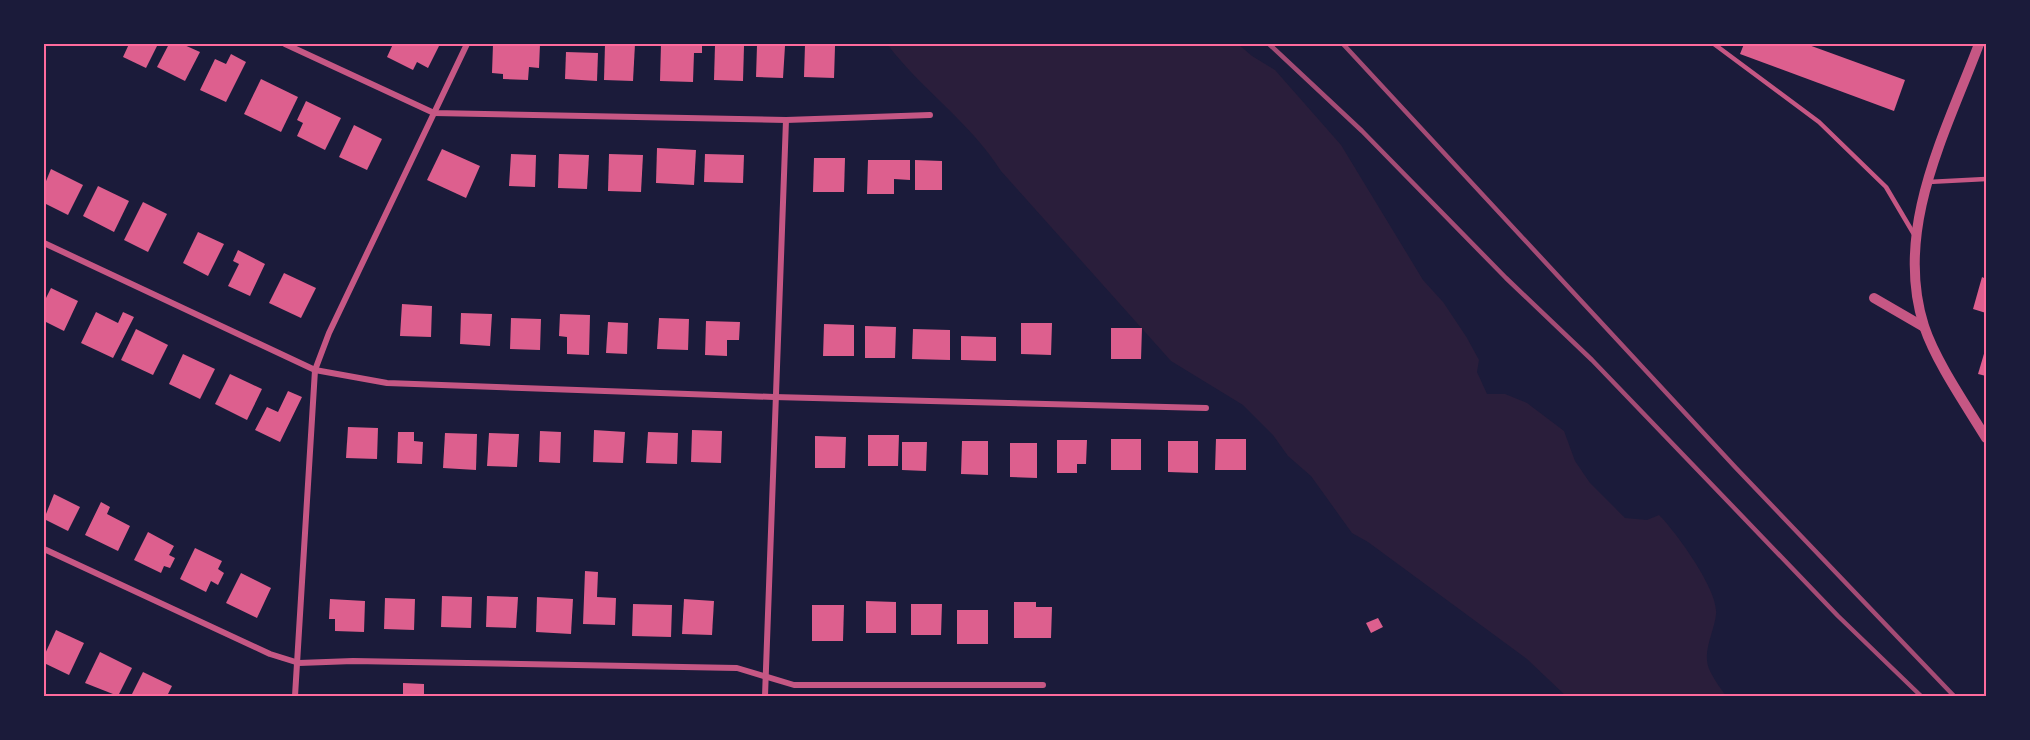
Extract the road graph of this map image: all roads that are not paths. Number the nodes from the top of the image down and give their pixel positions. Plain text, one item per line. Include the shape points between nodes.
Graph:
1 (285, 44) edge
2 (467, 44) edge
3 (1714, 44) edge
4 (1979, 44) edge
5 (434, 113) junction
6 (930, 115) dead end
7 (786, 120) junction
8 (1986, 179) edge
9 (1928, 182) junction
10 (1915, 236) junction
11 (44, 243) edge
12 (1874, 298) dead end
13 (1924, 327) junction
14 (315, 370) junction
15 (774, 397) junction
16 (1206, 408) dead end
17 (1986, 438) edge
18 (44, 549) edge
19 (299, 663) junction
20 (766, 678) junction
21 (1043, 685) dead end
22 (295, 696) edge
23 (765, 696) edge

1 - 5 street
2 - 5 street
3 - 10 lane via 1819,122 1886,187
4 - 9 street
5 - 7 street
5 - 14 street
6 - 7 street
7 - 15 street
8 - 9 lane
9 - 10 street
10 - 13 street via 1915,287
11 - 14 street
12 - 13 street
13 - 17 street
14 - 15 street via 387,383
14 - 19 street
15 - 16 street
15 - 20 street
18 - 19 street via 270,654
19 - 20 street via 737,668
19 - 22 street
20 - 21 street via 794,685
20 - 23 street

